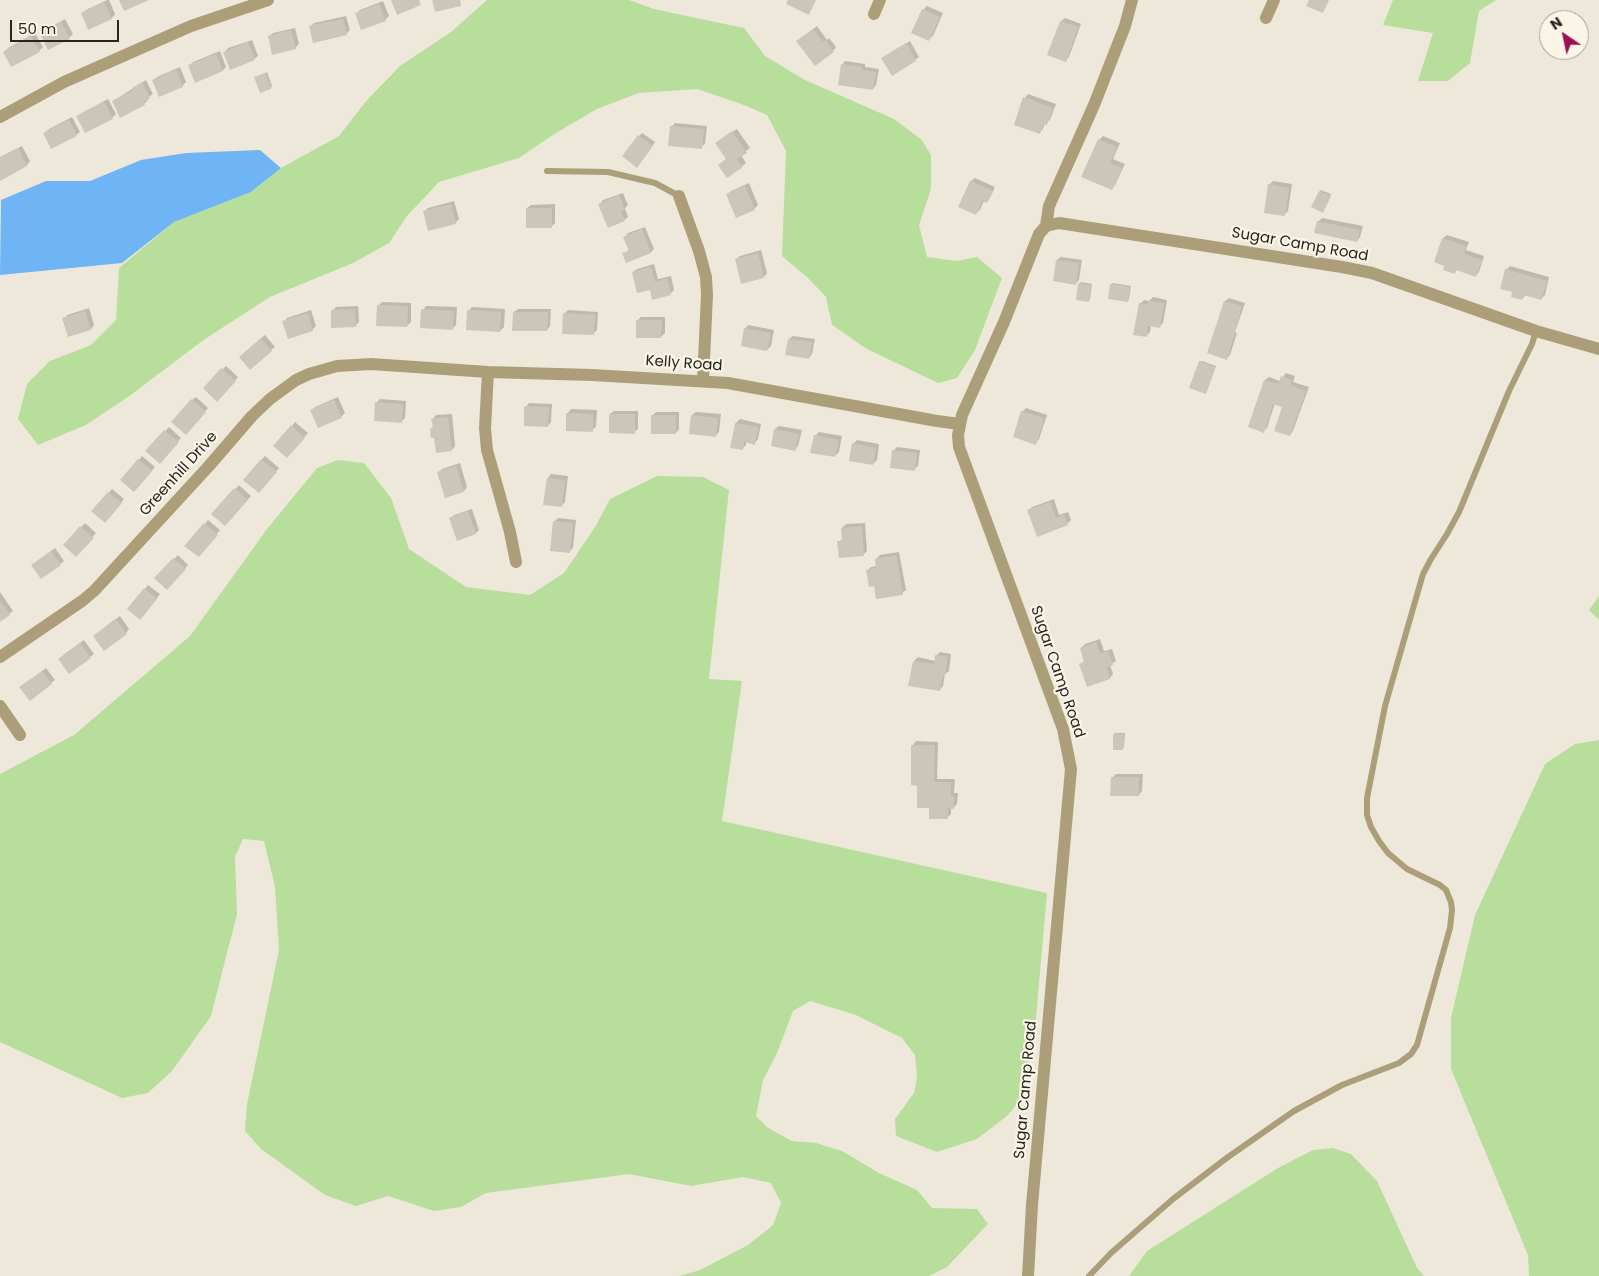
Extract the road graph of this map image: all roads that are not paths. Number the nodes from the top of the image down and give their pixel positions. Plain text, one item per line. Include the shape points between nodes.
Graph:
1 (268, 0) edge
2 (880, 0) edge
3 (1132, 0) edge
4 (1274, 0) edge
5 (874, 14) dead end
6 (1266, 18) dead end
7 (0, 117) edge
8 (547, 171) dead end
9 (679, 196) joint
10 (1046, 226) junction
11 (1536, 331) junction
12 (1599, 349) edge
13 (402, 366) joint
14 (488, 372) junction
15 (703, 381) junction
16 (960, 424) junction
17 (516, 562) dead end
18 (0, 657) edge
19 (0, 706) edge
20 (20, 735) dead end
21 (1028, 1276) edge
22 (1090, 1276) edge

1 - 7 street via 191,26 64,82
2 - 5 street
3 - 10 street, Sugar Camp Road via 1094,105 1049,206
4 - 6 street
8 - 9 lane via 608,172 655,183
9 - 15 street via 706,277
10 - 11 street, Sugar Camp Road via 1059,223 1342,266
10 - 16 street, Sugar Camp Road via 1039,234
11 - 12 street, Sugar Camp Road
11 - 22 lane via 1459,512 1424,574 1385,706 1368,798 1369,821 1378,842 1407,869 1440,885 1451,902 1450,928 1417,1045 1399,1062 1342,1084 1294,1111 1228,1157 1173,1199 1111,1253
13 - 14 street, Kelly Road
13 - 18 street, Greenhill Drive via 337,366 296,380 270,399 94,591
14 - 15 street, Kelly Road
14 - 17 street via 487,450
15 - 16 street, Kelly Road
16 - 21 street, Sugar Camp Road via 959,447 1063,728 1072,769
19 - 20 street

